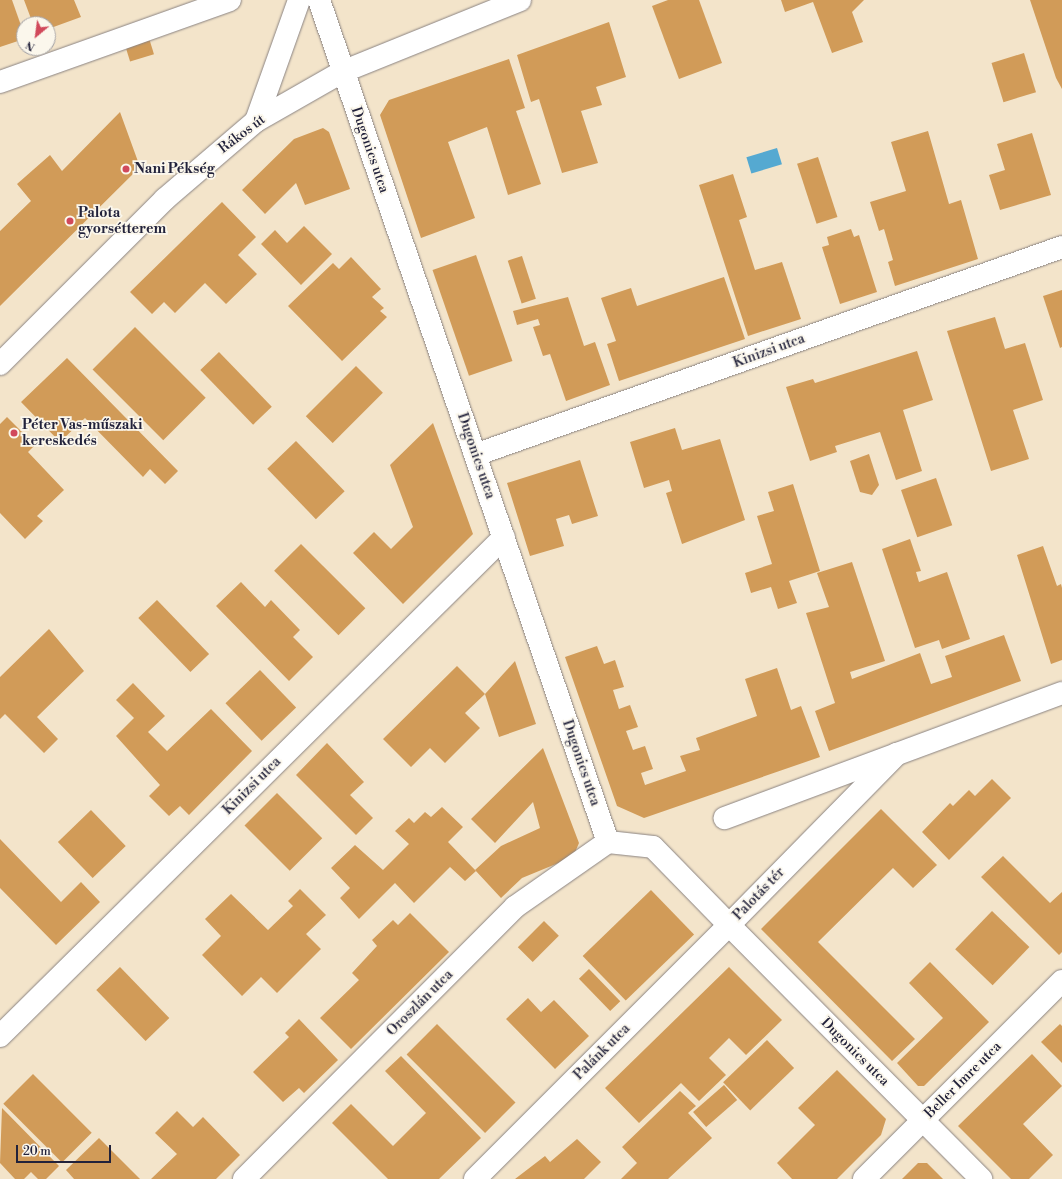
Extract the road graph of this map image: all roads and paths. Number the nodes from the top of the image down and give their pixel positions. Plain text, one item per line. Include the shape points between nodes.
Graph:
1 (230, 0) edge
2 (300, 0) edge
3 (319, 0) edge
4 (520, 0) edge
5 (342, 72) junction
6 (0, 82) edge
7 (256, 120) junction
8 (1062, 247) edge
9 (0, 364) edge
10 (475, 455) junction
11 (504, 537) junction
12 (1062, 693) edge
13 (897, 754) junction
14 (724, 818) dead end
15 (608, 842) junction
16 (729, 925) junction
17 (1062, 981) edge
18 (0, 1036) edge
19 (922, 1120) junction
20 (244, 1179) edge
21 (475, 1179) edge
22 (864, 1179) edge
23 (981, 1179) edge

1 - 6 street
2 - 7 street
3 - 5 street, Dugonics utca
4 - 5 street, Rákos út
5 - 7 street, Rákos út
5 - 10 street, Dugonics utca
7 - 9 street, Rákos út via 165,199
8 - 10 street, Kinizsi utca
10 - 11 street, Dugonics utca
11 - 15 street, Dugonics utca
11 - 18 street, Kinizsi utca
12 - 13 street, Palotás tér
13 - 14 street, Palotás tér
13 - 16 street, Palotás tér
15 - 16 street, Palotás tér via 653,847
15 - 20 street, Oroszlán utca via 515,907
16 - 19 street, Dugonics utca
16 - 21 street, Palánk utca
17 - 19 street, Beller Imre utca
19 - 22 street, Beller Imre utca
19 - 23 street, Dugonics utca

